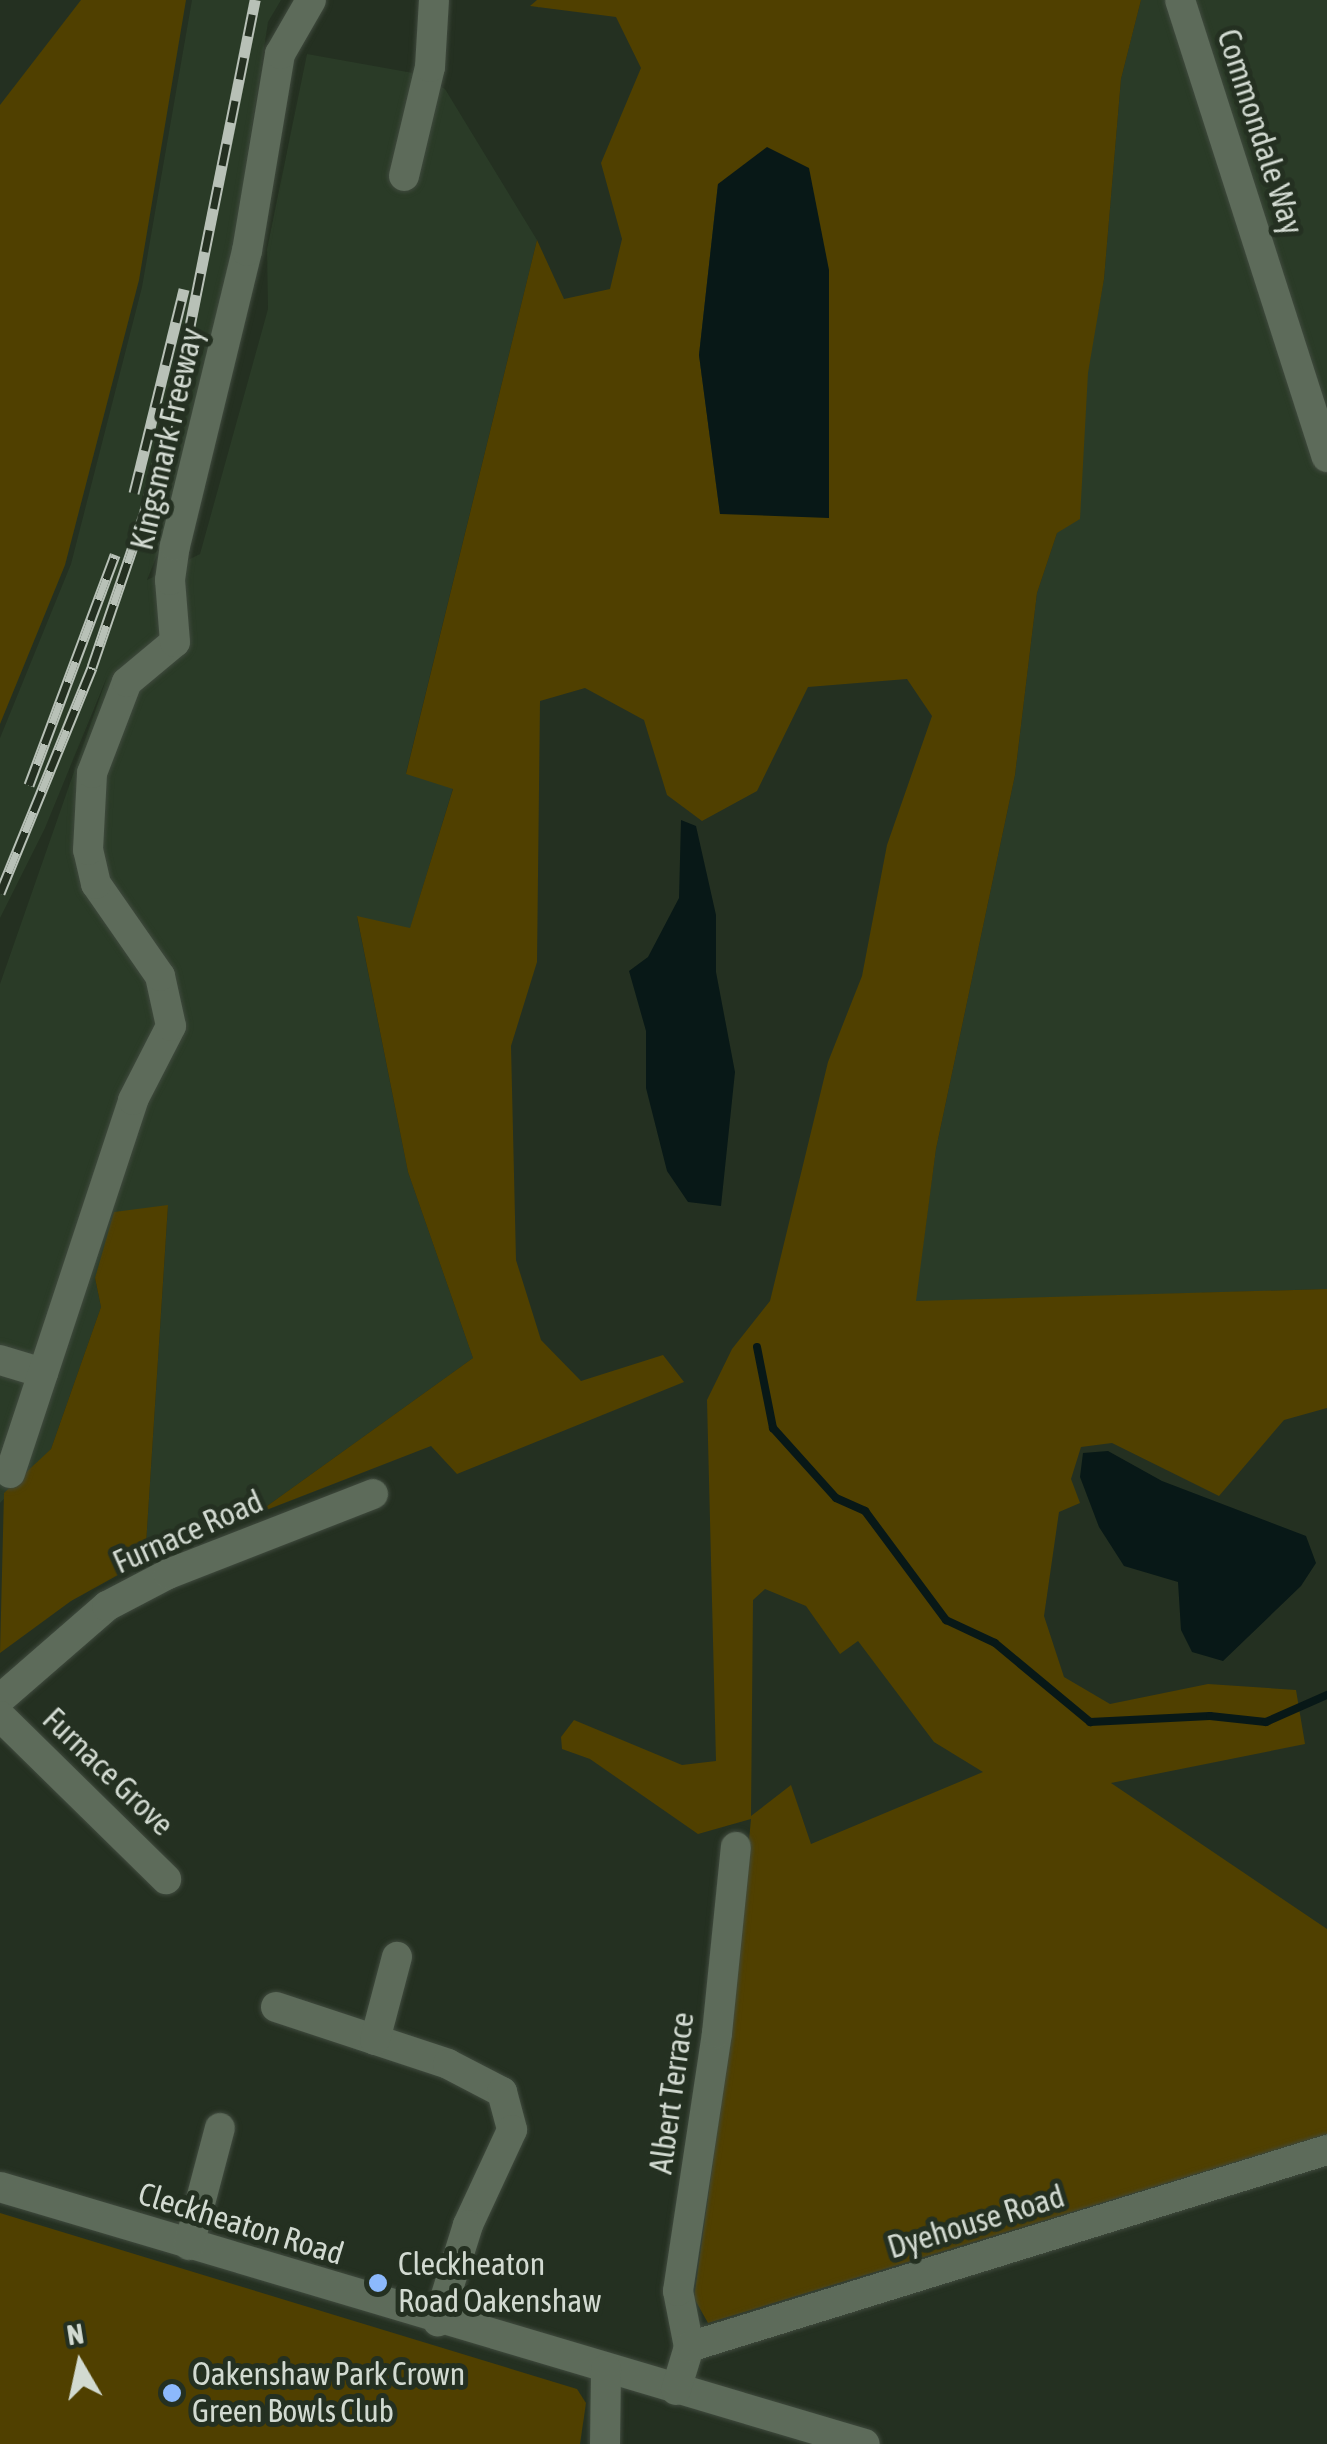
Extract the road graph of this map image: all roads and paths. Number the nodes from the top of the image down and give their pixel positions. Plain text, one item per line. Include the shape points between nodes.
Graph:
1 (311, 0) edge
2 (434, 0) edge
3 (1180, 0) edge
4 (404, 176) dead end
5 (1327, 457) edge
6 (0, 1360) edge
7 (43, 1372) junction
8 (10, 1473) dead end
9 (374, 1494) dead end
10 (0, 1699) edge
11 (0, 1716) edge
12 (736, 1847) dead end
13 (166, 1878) dead end
14 (398, 1956) dead end
15 (276, 2007) dead end
16 (375, 2040) junction
17 (220, 2128) dead end
18 (1327, 2150) edge
19 (0, 2188) edge
20 (189, 2245) junction
21 (438, 2321) junction
22 (689, 2347) junction
23 (606, 2370) junction
24 (676, 2390) junction
25 (604, 2444) edge
26 (865, 2444) edge

1 - 7 street, Kingsmark Freeway via 280,54 247,251 176,546 170,580 175,642 128,682 92,773 88,850 96,884 160,976 171,1026 133,1100
2 - 4 street via 430,67
3 - 5 street, Commondale Way
6 - 7 street
7 - 8 street, Kingsmark Freeway
9 - 10 street, Furnace Road via 168,1574 108,1606
11 - 13 street, Furnace Grove
12 - 22 street, Albert Terrace via 717,2033 678,2291
14 - 16 street
15 - 16 street
16 - 21 street via 448,2064 502,2092 512,2130 468,2225
17 - 20 street
18 - 22 street, Dyehouse Road
19 - 20 street, Cleckheaton Road
20 - 21 street, Cleckheaton Road
21 - 23 street, Cleckheaton Road
22 - 24 street
23 - 24 street, Cleckheaton Road
23 - 25 street
24 - 26 street, Cleckheaton Road

